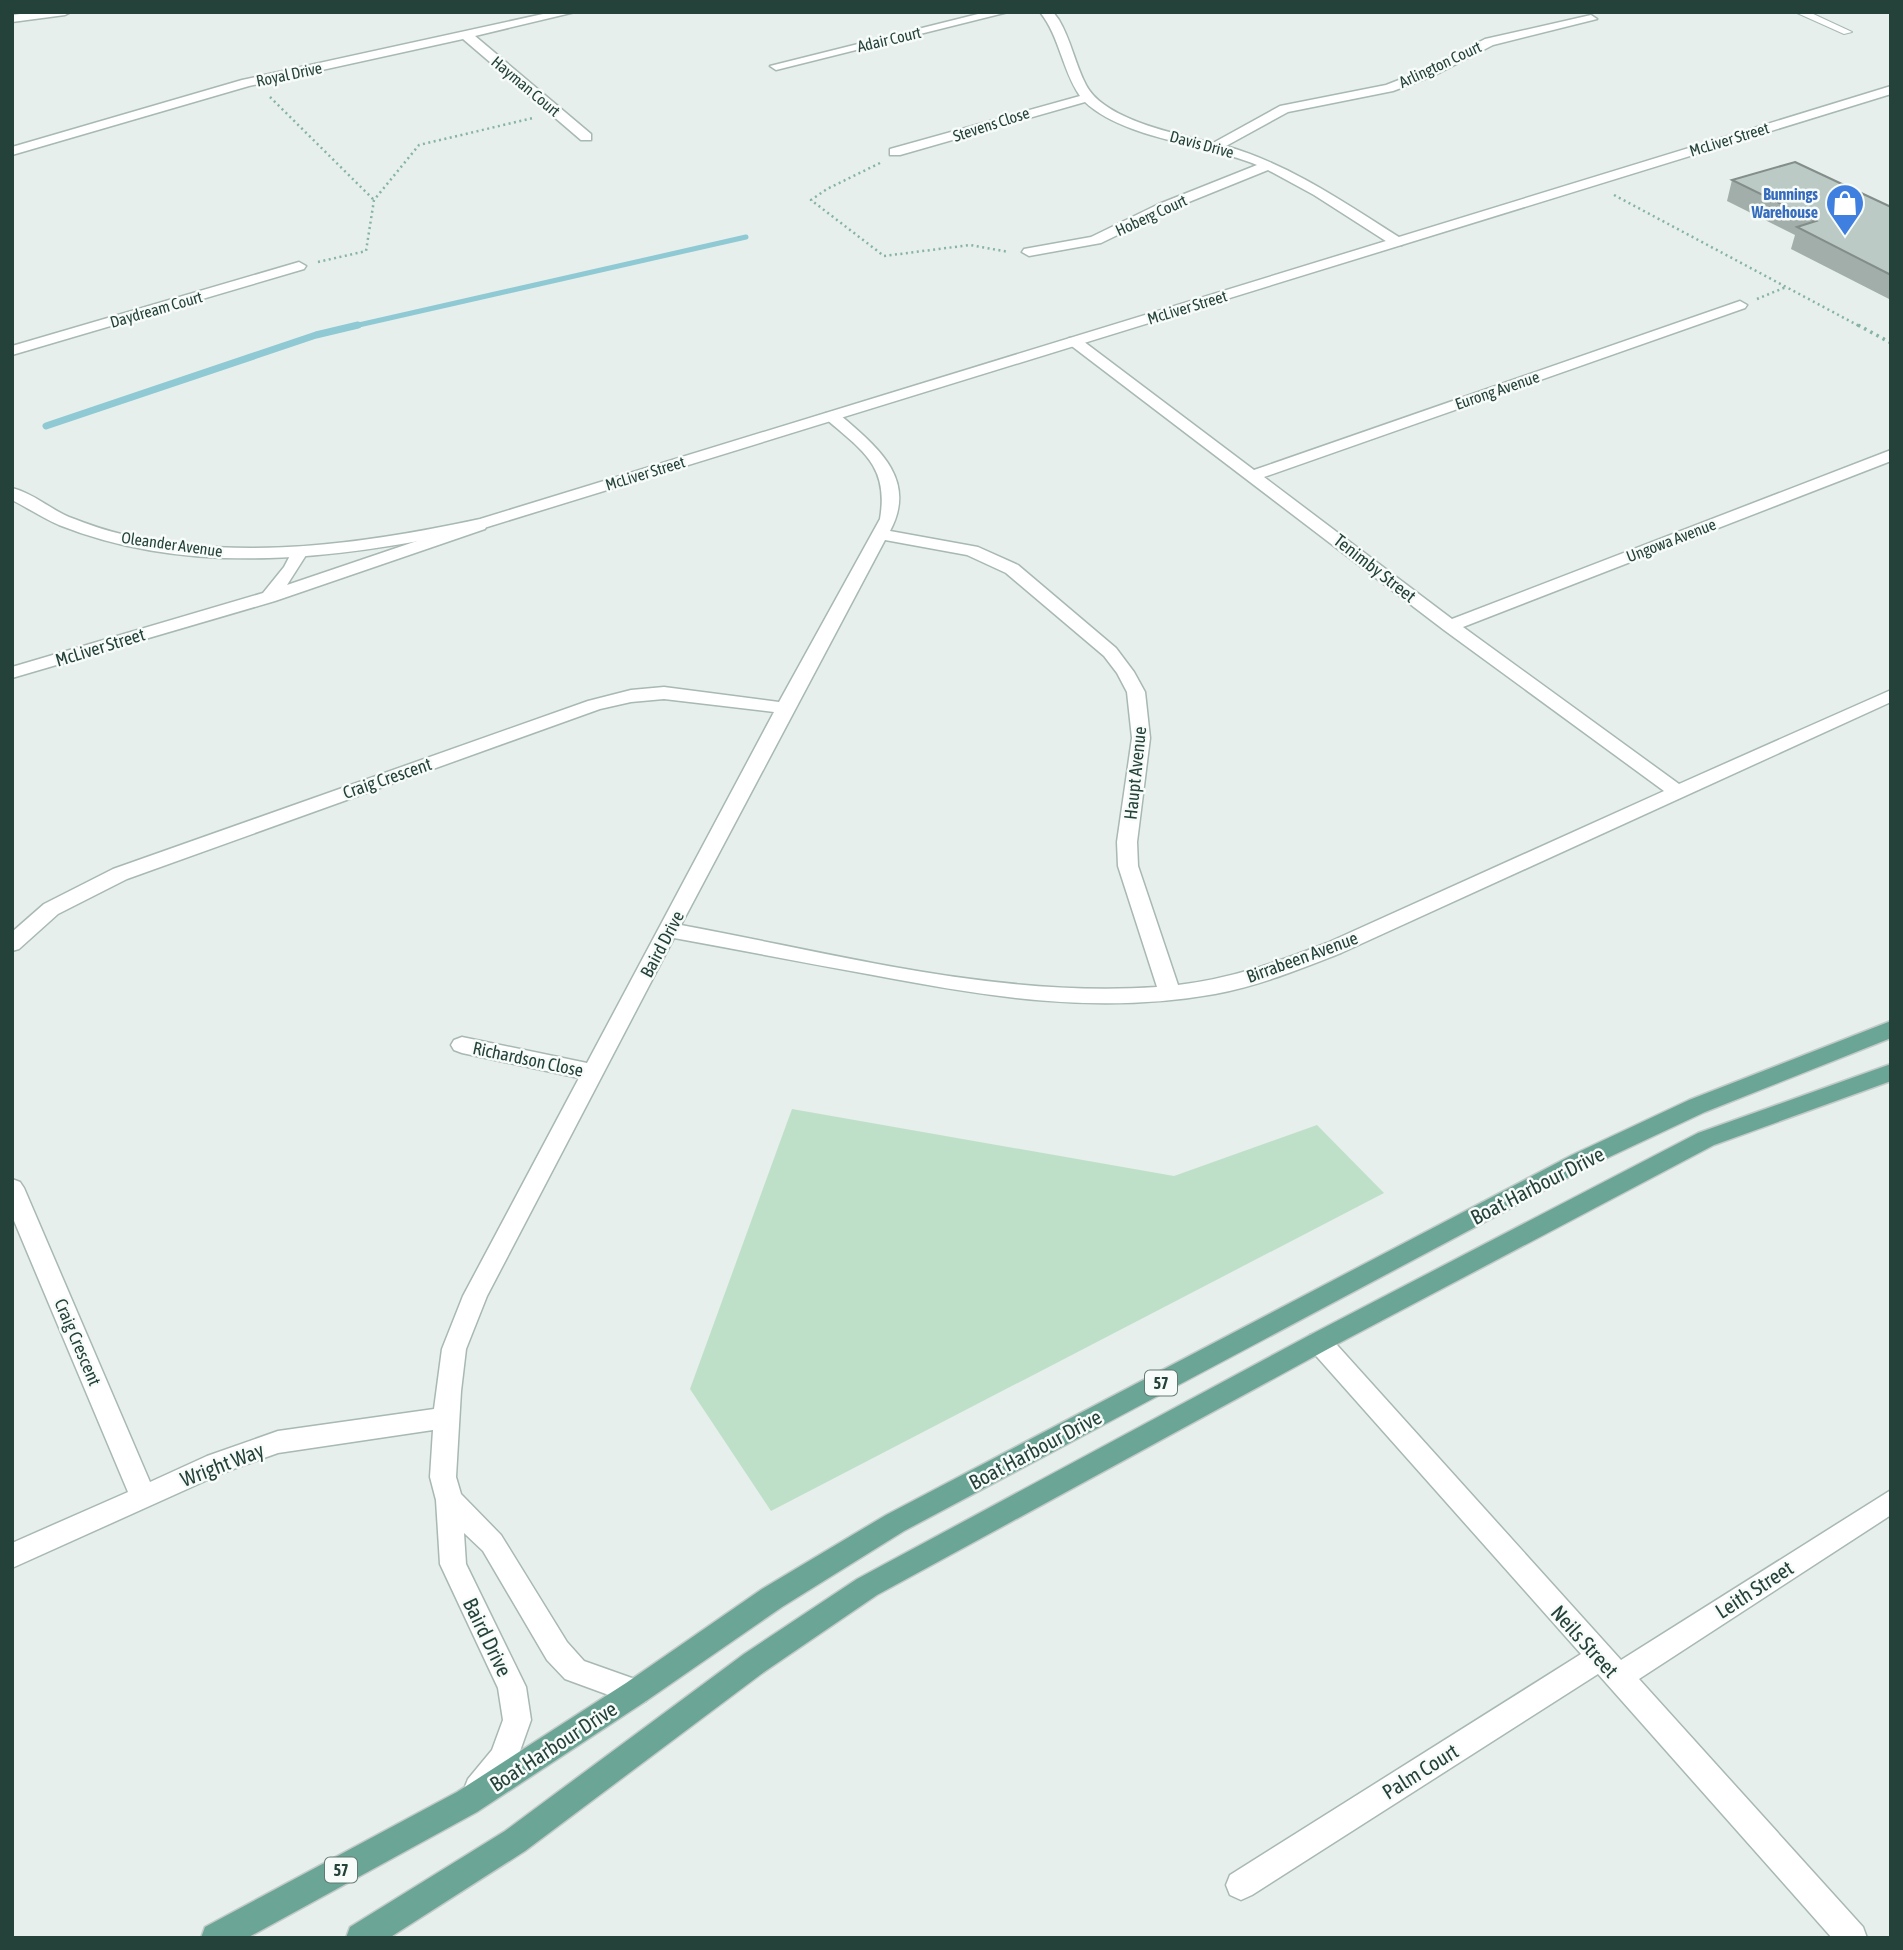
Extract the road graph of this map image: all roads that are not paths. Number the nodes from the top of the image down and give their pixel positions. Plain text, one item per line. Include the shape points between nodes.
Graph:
1 (65, 12) edge
2 (569, 12) edge
3 (1002, 12) edge
4 (1046, 12) edge
5 (1800, 12) edge
6 (12, 19) edge
7 (1591, 19) dead end
8 (1847, 32) dead end
9 (466, 35) junction
10 (776, 66) dead end
11 (1891, 90) edge
12 (1087, 98) junction
13 (586, 136) dead end
14 (1216, 146) junction
15 (12, 152) edge
16 (895, 152) road end
17 (1269, 165) junction
18 (1397, 242) junction
19 (1029, 252) road end
20 (299, 266) road end
21 (1740, 305) road end
22 (1074, 341) junction
23 (12, 351) edge
24 (832, 416) junction
25 (1891, 455) edge
26 (1254, 475) junction
27 (12, 493) edge
28 (484, 523) junction
29 (881, 534) junction
30 (300, 552) junction
31 (269, 597) junction
32 (1450, 626) junction
33 (12, 673) edge
34 (1891, 695) edge
35 (785, 708) junction
36 (1678, 792) junction
37 (670, 930) junction
38 (12, 944) edge
39 (1170, 993) junction
40 (1891, 1029) edge
41 (462, 1045) dead end
42 (1891, 1072) edge
43 (594, 1073) junction
44 (12, 1188) edge
45 (1319, 1342) junction
46 (446, 1418) junction
47 (143, 1496) junction
48 (449, 1500) junction
49 (1891, 1501) edge
50 (12, 1556) edge
51 (1609, 1667) junction
52 (636, 1692) junction
53 (467, 1802) junction
54 (1241, 1885) dead end
55 (216, 1938) edge
56 (361, 1938) edge
57 (1852, 1938) edge

1 - 6 street
2 - 9 street, Royal Drive
3 - 10 street, Adair Court
4 - 12 street via 1055,19
5 - 8 lane
7 - 14 street, Arlington Court via 1489,42 1389,88 1284,109
9 - 13 street, Hayman Court
9 - 15 street, Royal Drive via 254,82
11 - 18 street, McLiver Street
12 - 14 street, Davis Drive via 1149,129
12 - 16 street, Stevens Close
14 - 17 street, Davis Drive
17 - 18 street, Davis Drive
17 - 19 street, Hoberg Court via 1096,240
18 - 22 street, McLiver Street
20 - 23 street, Daydream Court
21 - 26 street, Eurong Avenue
22 - 24 street, McLiver Street
22 - 26 street, Tenimby Street
24 - 28 street, McLiver Street
24 - 29 street, Baird Drive via 878,458 888,474 892,504
25 - 32 street, Ungowa Avenue
26 - 32 street, Tenimby Street
27 - 30 street, Oleander Avenue via 79,528 145,544 217,552
28 - 30 street, McLiver Street via 398,542
28 - 31 street, McLiver Street
29 - 35 street, Baird Drive
29 - 39 street, Haupt Avenue via 972,551 1012,569 1110,652 1125,672 1136,692 1141,738 1128,866
30 - 31 street
31 - 33 street, McLiver Street
32 - 36 street, Tenimby Street
34 - 36 street, Birrabeen Avenue
35 - 37 street, Baird Drive
35 - 38 street, Craig Crescent via 664,693 594,705 120,874 51,909
36 - 39 street, Birrabeen Avenue via 1334,948 1250,978
37 - 39 street, Birrabeen Avenue via 1009,992 1075,998
37 - 43 street, Baird Drive
40 - 52 main road, Boat Harbour Drive / 57 via 1697,1106 1580,1161 894,1523 772,1598
41 - 43 street, Richardson Close
42 - 45 main road, Boat Harbour Drive / 57 via 1706,1139
43 - 46 street, Baird Drive via 475,1296 453,1349
44 - 47 street, Craig Crescent
45 - 51 street, Neils Street
45 - 56 main road, Boat Harbour Drive / 57 via 867,1587 754,1663 515,1841
46 - 47 street, Wright Way via 278,1442
46 - 48 street, Baird Drive via 443,1477
47 - 50 street, Wright Way
48 - 52 street via 492,1543 557,1651 575,1671
48 - 53 street, Baird Drive via 453,1564 512,1687 517,1720 504,1758
49 - 51 street, Leith Street
51 - 54 street, Palm Court
51 - 57 street, Neils Street
52 - 53 main road, Boat Harbour Drive / 57
53 - 55 main road, Boat Harbour Drive / 57

